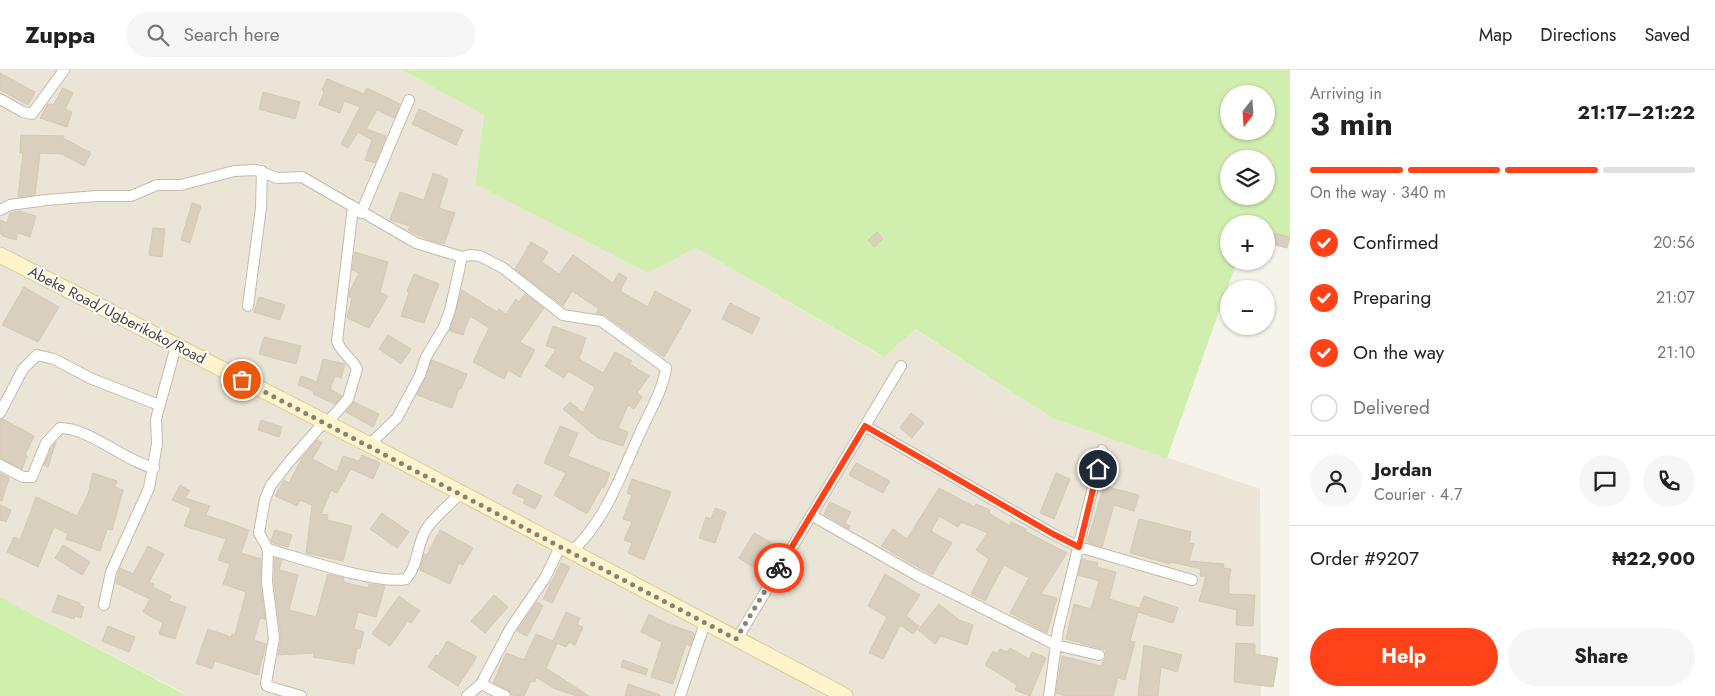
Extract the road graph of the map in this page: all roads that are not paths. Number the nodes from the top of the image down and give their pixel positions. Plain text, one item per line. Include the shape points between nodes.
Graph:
1 (64, 70) edge
2 (0, 99) edge
3 (409, 100) dead end
4 (262, 172) junction
5 (0, 210) edge
6 (357, 210) junction
7 (0, 255) edge
8 (462, 257) junction
9 (248, 306) dead end
10 (176, 346) junction
11 (901, 366) dead end
12 (159, 405) junction
13 (0, 413) edge
14 (325, 423) junction
15 (865, 426) junction
16 (368, 445) junction
17 (1102, 450) dead end
18 (0, 465) edge
19 (154, 468) junction
20 (460, 493) junction
21 (811, 515) junction
22 (1079, 547) junction
23 (268, 549) junction
24 (565, 549) junction
25 (1192, 580) dead end
26 (104, 605) dead end
27 (705, 623) junction
28 (736, 639) junction
29 (1056, 644) junction
30 (1099, 655) dead end
31 (481, 684) junction
32 (301, 696) edge
33 (467, 696) edge
34 (505, 696) edge
35 (680, 696) edge
36 (845, 696) edge
37 (1049, 696) edge

1 - 2 street via 32,114
3 - 6 street
4 - 5 street via 234,171 181,185 157,184 131,196 46,200
4 - 6 street via 277,178 302,177
4 - 9 street via 261,208
6 - 8 street via 416,243
6 - 14 street via 337,342 357,369 348,399
7 - 10 street, Abeke Road/Ugberikoko/Road
8 - 16 street via 444,327 426,357 420,375 397,418
8 - 24 street via 480,256 503,268 563,315 601,321 666,368 659,393 608,503 590,533
10 - 12 street
10 - 14 street, Abeke Road/Ugberikoko/Road
11 - 15 street
12 - 13 street via 92,380 49,357 37,355 23,369
12 - 19 street
14 - 16 street, Abeke Road/Ugberikoko/Road
14 - 23 street via 271,485 259,533
15 - 21 street
15 - 22 street
16 - 20 street, Abeke Road/Ugberikoko/Road
17 - 22 street
18 - 19 street via 23,477 32,477 46,443 60,428 67,428 140,465
19 - 26 street via 149,488 111,572
20 - 23 street via 427,528 415,564 406,579 398,581 369,576
20 - 24 street, Abeke Road/Ugberikoko/Road
21 - 28 street
21 - 29 street via 918,576
22 - 25 street
22 - 29 street
23 - 32 street via 267,582 274,638 266,683
24 - 27 street, Abeke Road/Ugberikoko/Road
24 - 31 street via 510,629
27 - 28 street, Abeke Road/Ugberikoko/Road
27 - 35 street
28 - 36 street, Abeke Road/Ugberikoko/Road
29 - 30 street
29 - 37 street
31 - 33 street
31 - 34 street

